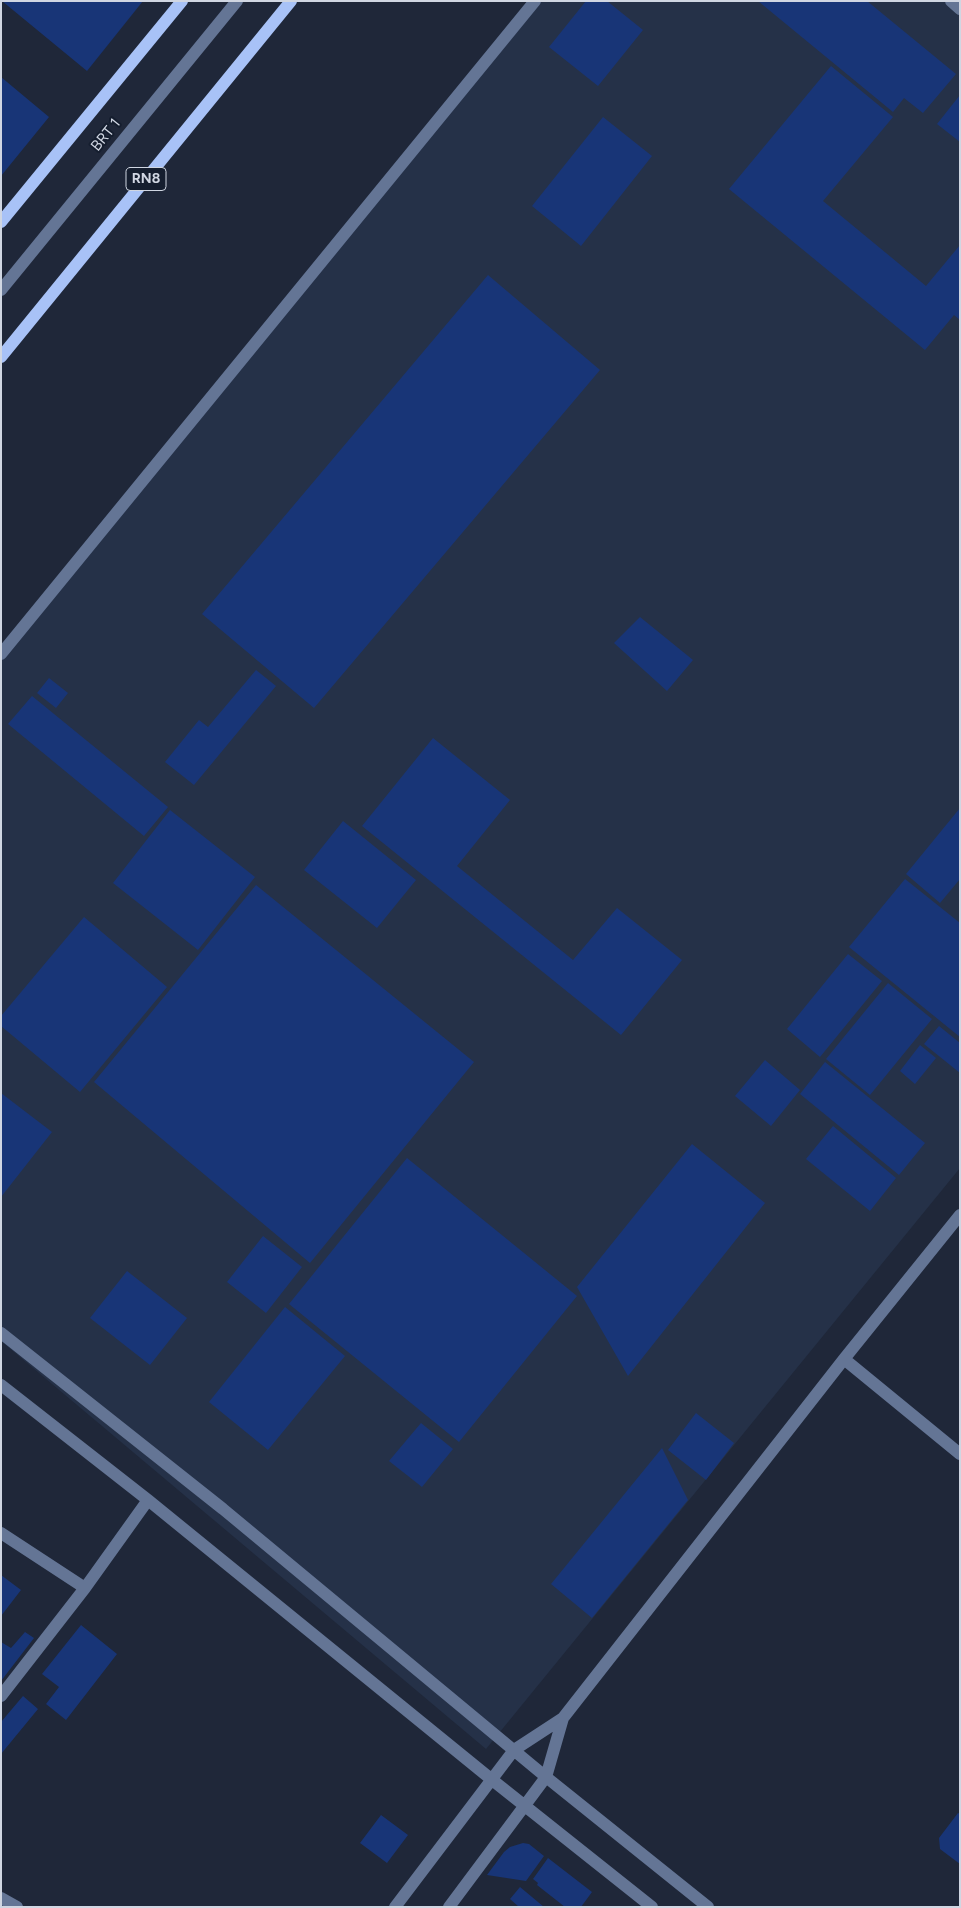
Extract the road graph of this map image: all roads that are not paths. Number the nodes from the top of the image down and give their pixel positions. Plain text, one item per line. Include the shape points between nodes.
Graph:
1 (182, 1) edge
2 (237, 1) edge
3 (291, 1) edge
4 (535, 1) edge
5 (951, 1) edge
6 (960, 9) edge
7 (1, 222) edge
8 (1, 290) edge
9 (1, 357) edge
10 (1, 654) edge
11 (960, 1215) edge
12 (1, 1333) edge
13 (844, 1359) junction
14 (1, 1385) edge
15 (960, 1454) edge
16 (148, 1500) junction
17 (1, 1533) edge
18 (86, 1588) junction
19 (1, 1696) edge
20 (563, 1718) junction
21 (514, 1750) junction
22 (546, 1777) junction
23 (491, 1780) junction
24 (524, 1805) junction
25 (1, 1898) edge
26 (17, 1907) edge
27 (394, 1907) edge
28 (449, 1907) edge
29 (652, 1907) edge
30 (708, 1907) edge

1 - 7 main road
2 - 8 street, BRT 1
3 - 9 main road, RN8
4 - 10 street
5 - 6 street
11 - 13 street
12 - 21 street via 223,1509
13 - 15 street
13 - 20 street
14 - 16 street
16 - 18 street
16 - 23 street
17 - 18 street
18 - 19 street
20 - 21 street
20 - 22 street
21 - 22 street
21 - 23 street
22 - 24 street
22 - 30 street
23 - 24 street
23 - 27 street
24 - 28 street
24 - 29 street
25 - 26 street

